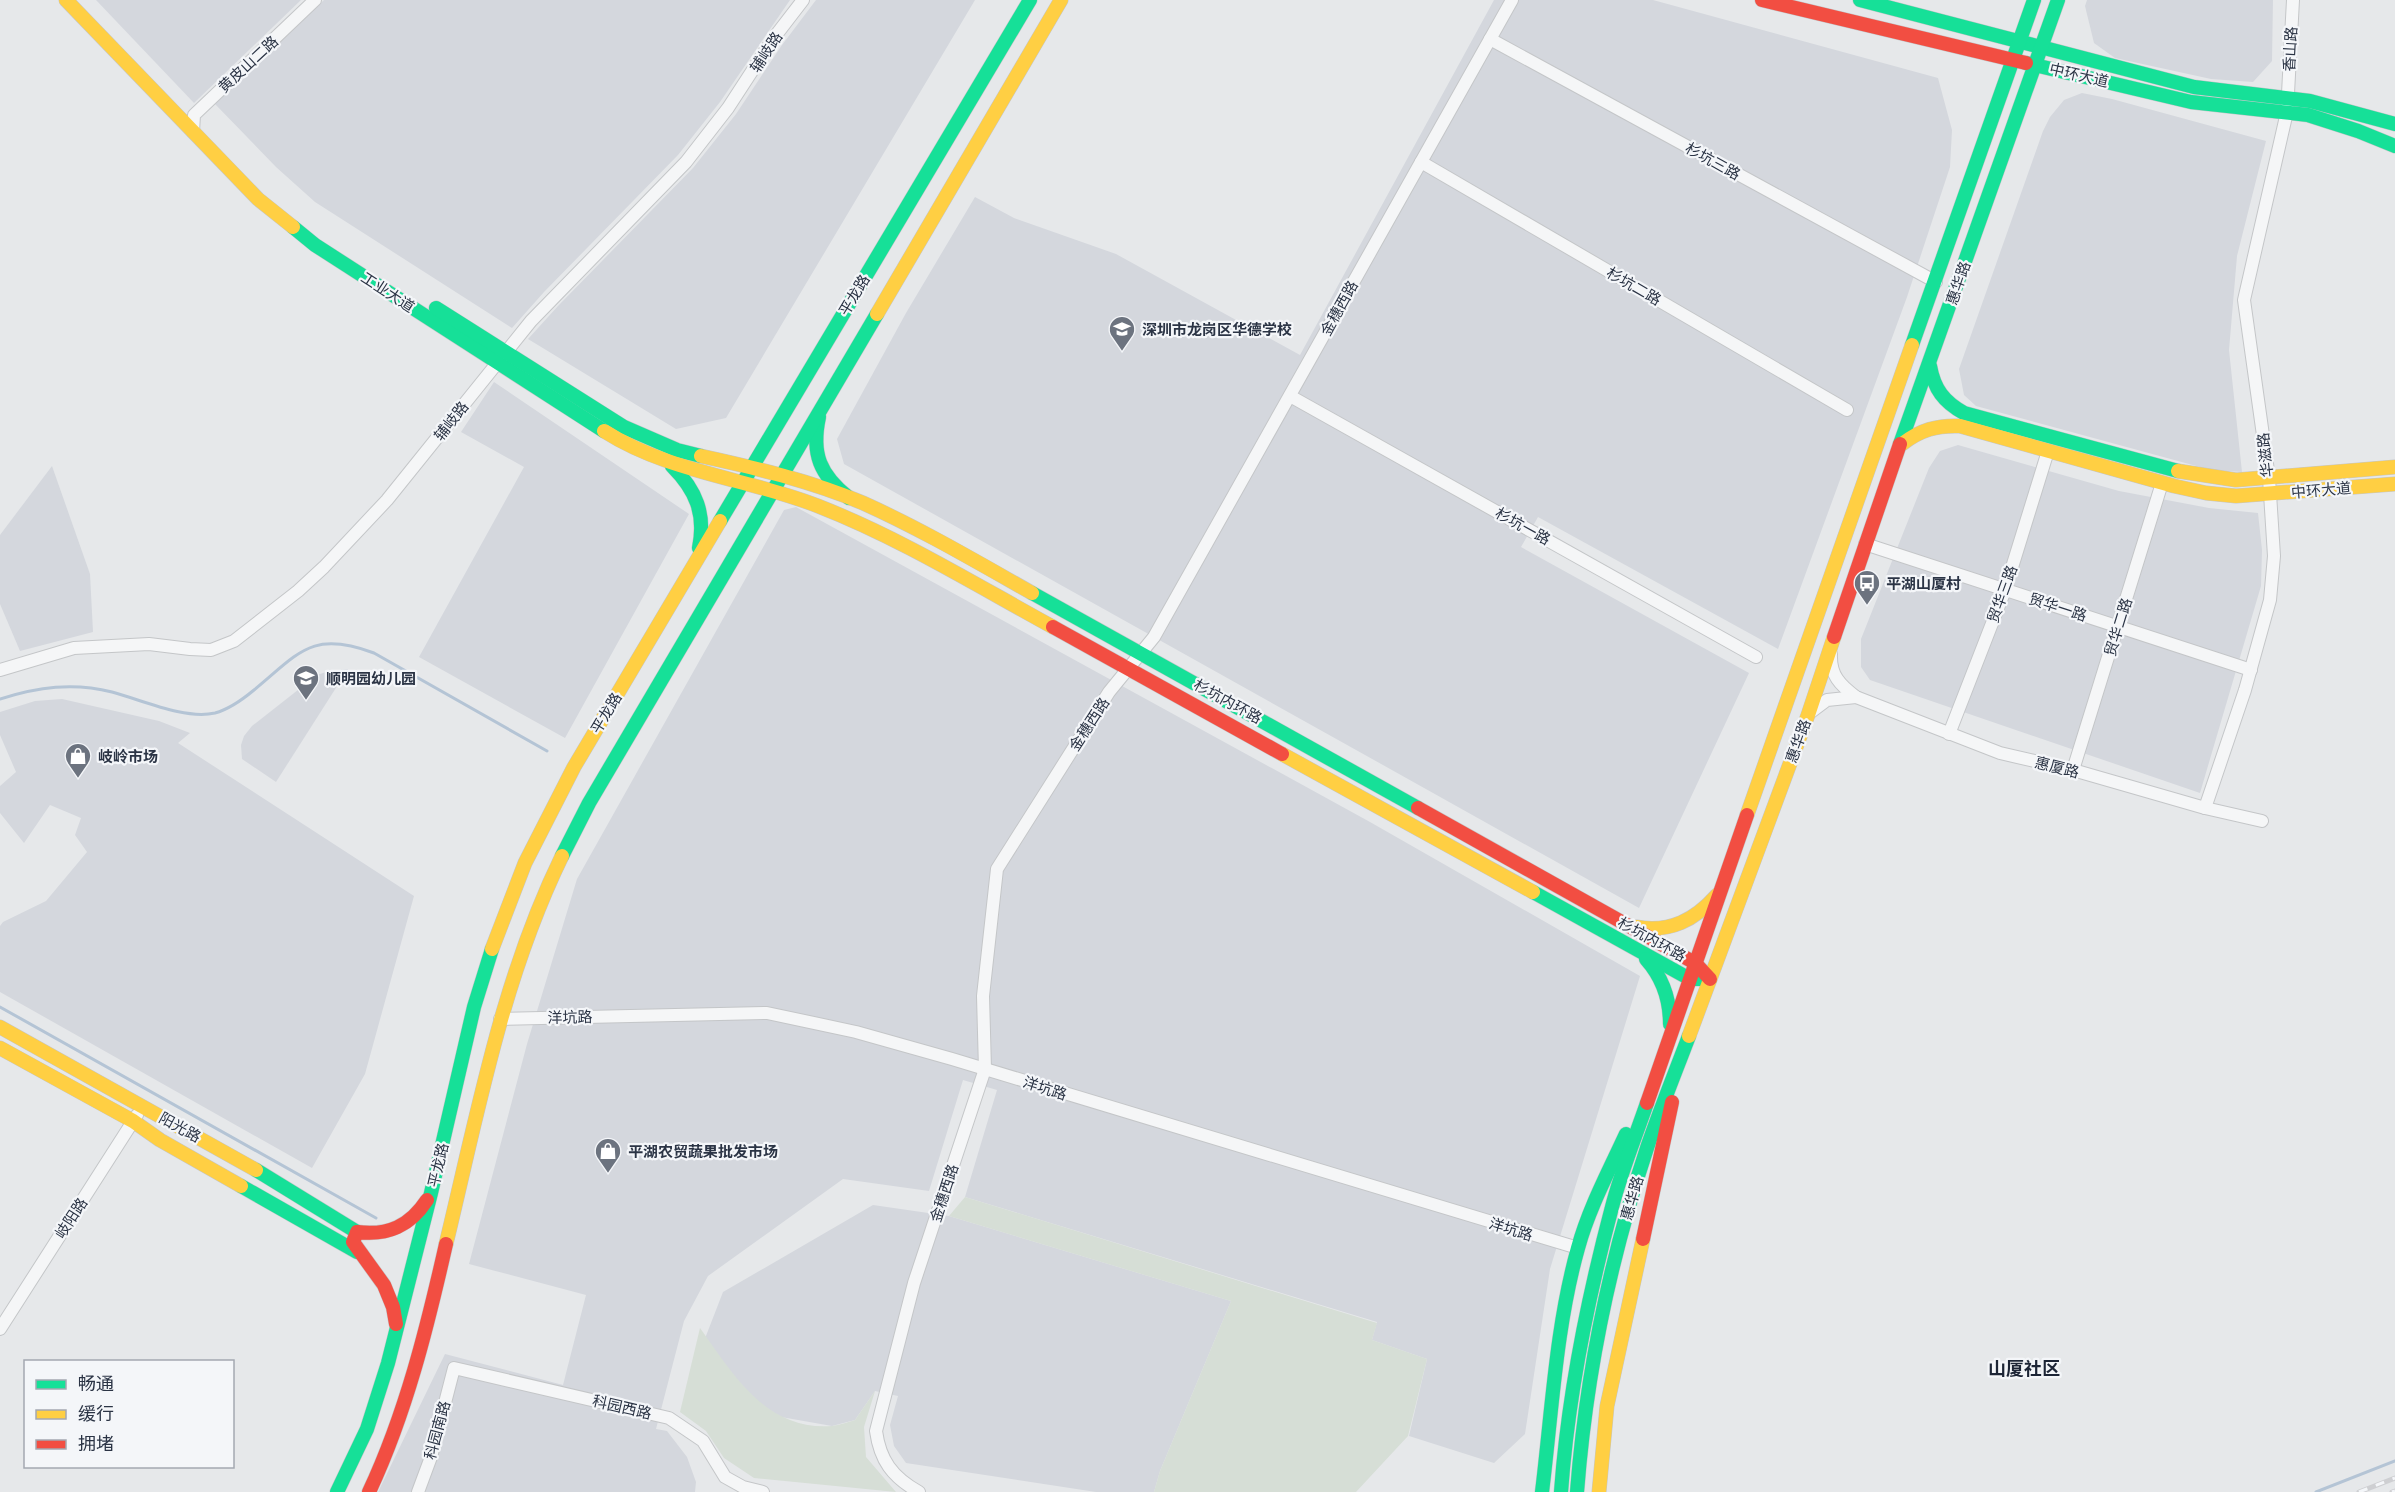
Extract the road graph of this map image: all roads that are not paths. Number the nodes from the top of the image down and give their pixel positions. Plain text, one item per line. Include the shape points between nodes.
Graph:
1 (66, 0) edge
2 (83, 0) edge
3 (315, 0) edge
4 (803, 0) edge
5 (1030, 0) edge
6 (1061, 0) edge
7 (1762, 0) edge
8 (1860, 0) edge
9 (2034, 0) edge
10 (2058, 0) edge
11 (2293, 0) edge
12 (1509, 3) edge
13 (1490, 39) junction
14 (2021, 42) junction
15 (2041, 47) junction
16 (2014, 60) junction
17 (2035, 65) junction
18 (2288, 98) junction
19 (2287, 112) junction
20 (194, 116) junction
21 (2395, 124) edge
22 (193, 132) junction
23 (2395, 146) edge
24 (1421, 162) junction
25 (1936, 282) junction
26 (501, 357) junction
27 (1930, 365) junction
28 (1290, 396) junction
29 (822, 406) junction
30 (1847, 410) dead end
31 (1902, 444) junction
32 (2048, 451) junction
33 (672, 466) junction
34 (751, 467) junction
35 (2395, 467) edge
36 (782, 474) junction
37 (2269, 478) junction
38 (742, 483) junction
39 (2162, 483) junction
40 (2395, 484) edge
41 (772, 490) junction
42 (2268, 494) junction
43 (849, 498) junction
44 (1865, 544) junction
45 (692, 567) junction
46 (2005, 590) junction
47 (2118, 626) junction
48 (1831, 649) junction
49 (1142, 653) junction
50 (1756, 657) dead end
51 (1, 668) edge
52 (1129, 668) junction
53 (2251, 670) junction
54 (1856, 698) junction
55 (1808, 715) junction
56 (1948, 734) junction
57 (2073, 770) junction
58 (2205, 808) junction
59 (2262, 821) dead end
60 (1721, 889) junction
61 (1624, 924) junction
62 (1639, 951) junction
63 (1695, 963) junction
64 (1689, 979) junction
65 (1710, 979) junction
66 (500, 1018) junction
67 (0, 1027) edge
68 (1670, 1037) junction
69 (0, 1048) edge
70 (1660, 1065) junction
71 (985, 1069) junction
72 (1675, 1071) junction
73 (143, 1106) junction
74 (133, 1122) junction
75 (431, 1193) junction
76 (357, 1232) junction
77 (1578, 1248) junction
78 (357, 1252) junction
79 (0, 1329) edge
80 (395, 1336) junction
81 (454, 1368) joint
82 (338, 1492) edge
83 (369, 1492) edge
84 (418, 1492) edge
85 (763, 1492) edge
86 (919, 1492) edge
87 (1542, 1492) edge
88 (1561, 1492) edge
89 (1576, 1492) edge
90 (1599, 1492) edge

1 - 22 street, 工业大道
2 - 20 street, 工业大道
3 - 20 street, 黄皮山二路
4 - 26 street, 辅岐路 via 686,162 551,299
5 - 34 street, 平龙路
6 - 29 street, 平龙路
7 - 16 street, 中环大道
8 - 14 street, 中环大道
9 - 14 street, 惠华路
10 - 15 street, 惠华路
11 - 18 street, 香山路
12 - 13 street, 金穗西路
13 - 24 street, 金穗西路
13 - 25 street, 杉坑三路
14 - 15 street, 中环大道
14 - 16 street, 惠华路
15 - 17 street, 惠华路
15 - 18 street, 中环大道 via 2194,87
16 - 17 street, 中环大道
16 - 25 street, 惠华路
17 - 19 street, 中环大道 via 2191,102
17 - 27 street, 惠华路
18 - 19 street, 华滋路
18 - 21 street, 中环大道 via 2322,103
19 - 23 street, 中环大道 via 2308,115
19 - 37 street, 华滋路 via 2244,300
20 - 22 street
20 - 26 street, 工业大道 via 301,221
22 - 26 street, 工业大道 via 294,230
24 - 28 street, 金穗西路
24 - 30 street, 杉坑二路
25 - 60 street, 惠华路
26 - 33 street, 工业大道 via 622,442
26 - 34 street, 工业大道 via 651,440
26 - 51 street, 辅岐路 via 401,483 340,550 311,580 234,641 201,650 149,644 74,648
27 - 31 street, 惠华路
27 - 37 street, 中环大道 via 1940,396 1964,413 2180,472 2235,480
28 - 49 street, 金穗西路
28 - 50 street, 杉坑一路
29 - 36 street, 平龙路
29 - 43 street via 816,426 819,461 825,476
31 - 32 street, 中环大道 via 1914,433 1944,425
31 - 44 street, 惠华路
32 - 39 street, 中环大道
32 - 46 street, 贸华三路
33 - 38 street, 工业大道
33 - 45 street via 693,488 701,512 701,540
34 - 36 street, 工业大道
34 - 38 street, 平龙路
35 - 37 street, 中环大道
36 - 41 street, 平龙路
36 - 43 street, 杉坑内环路
37 - 42 street, 华滋路
38 - 41 street, 工业大道
38 - 45 street, 平龙路
39 - 42 street, 中环大道 via 2206,493
39 - 47 street, 贸华二路
40 - 42 street, 中环大道
41 - 52 street, 杉坑内环路 via 897,541
41 - 66 street, 平龙路 via 562,853 520,952
42 - 53 street, 华滋路 via 2274,556 2270,600
43 - 49 street, 杉坑内环路 via 908,525
44 - 46 street, 贸华一路
44 - 48 street, 惠华路
45 - 75 street, 平龙路 via 574,767 525,862 490,952 474,1007
46 - 47 street, 贸华一路
46 - 56 street, 贸华三路
47 - 53 street, 贸华一路
47 - 57 street, 贸华二路
48 - 54 street via 1835,678
48 - 55 street, 惠华路
49 - 52 street, 金穗西路
49 - 61 street, 杉坑内环路
52 - 62 street, 杉坑内环路
52 - 71 street, 金穗西路 via 997,869 983,996
53 - 58 street, 华滋路
54 - 55 street via 1827,700
54 - 56 street, 惠厦路
55 - 65 street, 惠华路
56 - 57 street, 惠厦路 via 2000,753
57 - 58 street, 惠厦路
58 - 59 street, 惠厦路
60 - 61 street via 1709,905 1677,926 1660,929
60 - 63 street, 惠华路
61 - 63 street, 杉坑内环路
62 - 64 street, 杉坑内环路
62 - 68 street via 1652,964 1668,996
63 - 64 street, 惠华路
63 - 65 street, 杉坑内环路
64 - 65 street, 杉坑内环路
64 - 68 street, 惠华路
65 - 72 street, 惠华路
66 - 71 street, 洋坑路 via 767,1013 856,1032
66 - 83 street, 平龙路 via 421,1344 402,1408
67 - 73 street, 阳光路
68 - 70 street, 惠华路
69 - 74 street, 阳光路
70 - 77 street via 1608,1171
70 - 88 street, 惠华路 via 1612,1206 1596,1270 1568,1416
71 - 77 street, 洋坑路
71 - 86 street, 金穗西路 via 914,1283 876,1431 879,1452 890,1468
72 - 89 street, 惠华路 via 1647,1148 1612,1273 1594,1354
72 - 90 street via 1663,1152 1613,1372
73 - 74 street, 岐阳路
73 - 76 street, 阳光路
74 - 78 street, 阳光路
74 - 79 street, 岐阳路
75 - 76 street via 417,1215 395,1230 372,1235
75 - 80 street, 平龙路
76 - 78 street via 353,1242
77 - 87 street via 1564,1313
78 - 80 street, 阳光路 via 376,1272 390,1297
80 - 82 street, 平龙路 via 367,1429
81 - 84 street, 科园南路
81 - 85 street, 科园西路 via 669,1418 703,1442 725,1477

